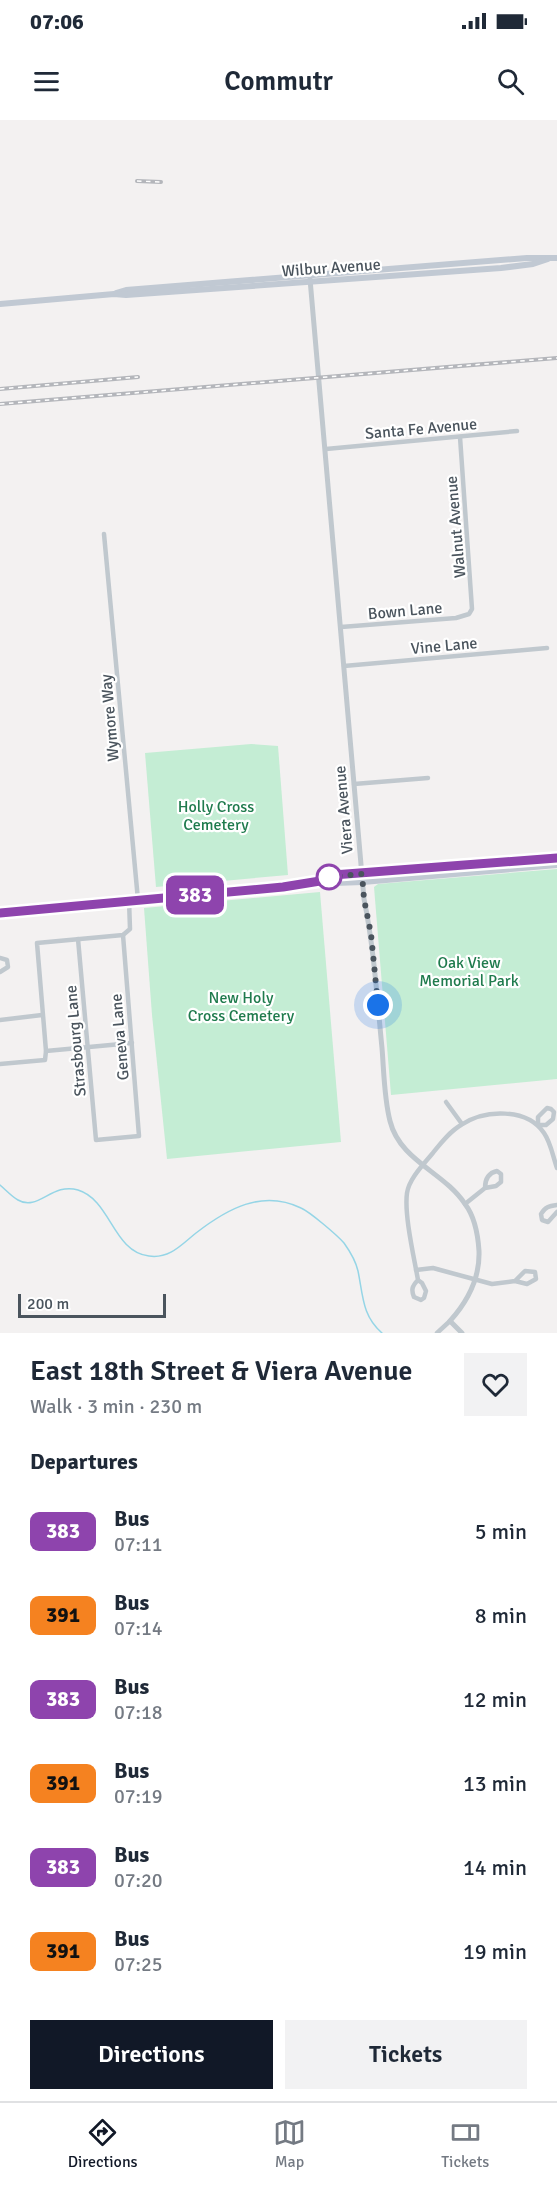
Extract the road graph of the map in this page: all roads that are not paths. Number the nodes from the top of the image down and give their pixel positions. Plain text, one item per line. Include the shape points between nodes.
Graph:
1 (557, 258) edge
2 (548, 259) junction
3 (446, 264) junction
4 (446, 272) junction
5 (310, 278) junction
6 (0, 304) edge
7 (517, 431) dead end
8 (460, 437) junction
9 (326, 449) junction
10 (104, 534) dead end
11 (469, 614) joint
12 (341, 627) junction
13 (547, 648) dead end
14 (344, 666) junction
15 (428, 778) dead end
16 (354, 784) junction
17 (557, 858) edge
18 (557, 865) edge
19 (362, 874) junction
20 (320, 881) junction
21 (363, 882) junction
22 (129, 900) junction
23 (138, 900) junction
24 (0, 913) edge
25 (123, 935) junction
26 (78, 939) junction
27 (0, 958) edge
28 (0, 972) edge
29 (42, 1016) junction
30 (0, 1020) edge
31 (132, 1043) junction
32 (88, 1047) junction
33 (46, 1051) junction
34 (0, 1064) edge
35 (446, 1102) dead end
36 (462, 1124) junction
37 (96, 1140) joint
38 (423, 1165) junction
39 (557, 1168) edge
40 (485, 1188) dead end
41 (465, 1204) junction
42 (557, 1206) edge
43 (557, 1212) edge
44 (416, 1270) junction
45 (418, 1280) dead end
46 (476, 1280) junction
47 (515, 1281) dead end
48 (450, 1321) junction
49 (437, 1333) edge
50 (462, 1333) edge

1 - 2 main road, Wilbur Avenue
2 - 3 main road, Wilbur Avenue
2 - 4 main road, Wilbur Avenue via 523,266
3 - 4 main road
3 - 5 main road, Wilbur Avenue
4 - 5 main road, Wilbur Avenue
5 - 6 main road, Wilbur Avenue via 126,290
5 - 9 street, Viera Avenue
7 - 8 street, Santa Fe Avenue
8 - 9 street, Santa Fe Avenue
8 - 11 street, Walnut Avenue via 473,604
9 - 12 street, Viera Avenue
10 - 23 street, Wymore Way
11 - 12 street, Bown Lane
12 - 14 street, Viera Avenue
13 - 14 street, Vine Lane
14 - 16 street, Viera Avenue
15 - 16 street
16 - 19 street, Viera Avenue
17 - 19 main road
18 - 21 main road
19 - 20 main road via 333,875
19 - 21 street, Viera Avenue
20 - 21 main road
20 - 23 main road
21 - 38 street, Viera Avenue via 388,1114 396,1138
22 - 23 main road
22 - 24 main road
22 - 25 street, Geneva Lane via 130,929
25 - 26 street
25 - 31 street, Geneva Lane
26 - 29 street via 37,943
26 - 32 street, Strasbourg Lane
27 - 28 street via 7,960 8,967
29 - 30 street
29 - 33 street
31 - 32 street
31 - 37 street, Geneva Lane via 139,1136
32 - 33 street
32 - 37 street, Strasbourg Lane
33 - 34 street via 45,1060
35 - 36 street
36 - 38 street
36 - 39 street via 486,1116 512,1114 528,1118 546,1135
38 - 41 street, Viera Avenue
38 - 44 street via 407,1192
40 - 41 street
41 - 46 street, Viera Avenue via 478,1240
42 - 43 street via 542,1211 542,1220 548,1222
44 - 45 street
44 - 46 street via 434,1268
46 - 47 street via 492,1284
46 - 48 street, Viera Avenue
48 - 49 street, Viera Avenue
48 - 50 street

